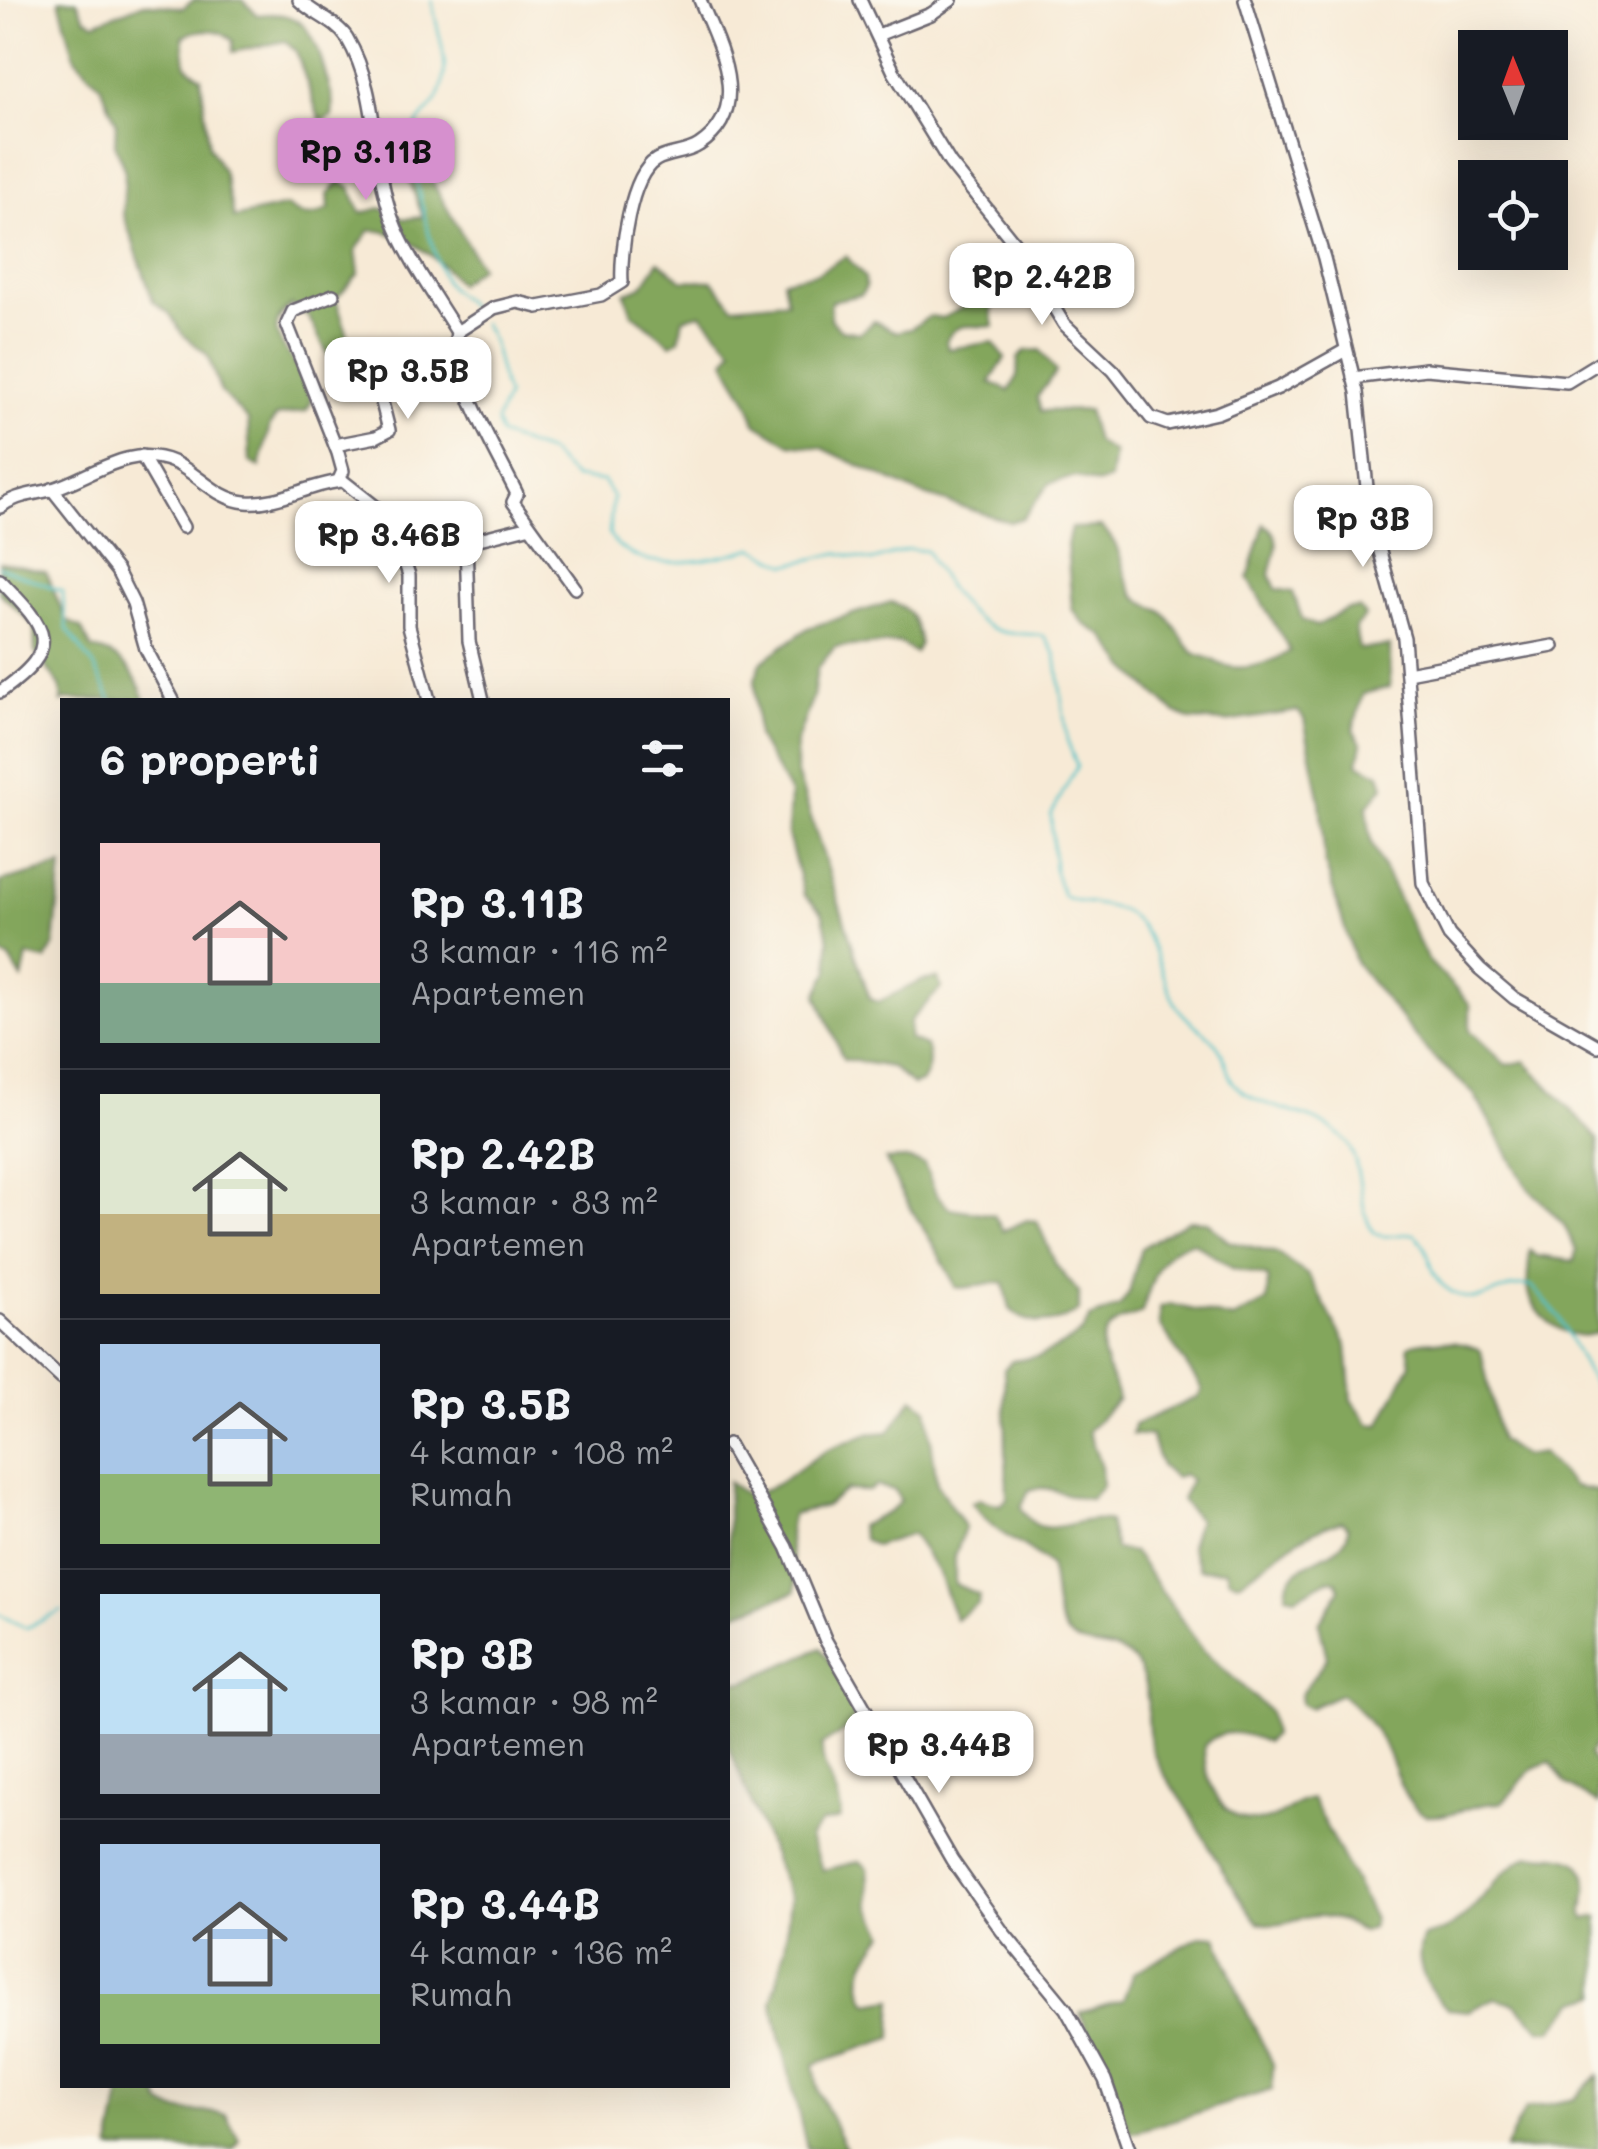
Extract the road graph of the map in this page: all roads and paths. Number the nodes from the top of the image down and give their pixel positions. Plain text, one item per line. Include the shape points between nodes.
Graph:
1 (300, 0) edge
2 (700, 0) edge
3 (860, 0) edge
4 (951, 0) edge
5 (1245, 0) edge
6 (878, 35) junction
7 (333, 295) dead end
8 (457, 332) junction
9 (1344, 351) junction
10 (458, 359) junction
11 (1598, 363) edge
12 (1353, 378) junction
13 (335, 446) junction
14 (142, 456) junction
15 (339, 480) junction
16 (52, 490) junction
17 (0, 507) edge
18 (183, 527) dead end
19 (527, 527) junction
20 (405, 533) junction
21 (466, 539) junction
22 (0, 580) edge
23 (575, 588) dead end
24 (1553, 646) dead end
25 (1406, 673) junction
26 (0, 692) edge
27 (173, 698) edge
28 (428, 698) edge
29 (483, 698) edge
30 (1598, 1046) edge
31 (0, 1321) edge
32 (60, 1377) edge
33 (730, 1448) edge
34 (1130, 2149) edge

1 - 8 street via 349,41 372,109 392,220
2 - 8 street via 730,93 716,132 693,149 656,160 640,176 622,282 585,298 494,308
3 - 6 street
4 - 6 street
5 - 9 street via 1324,258
6 - 9 street via 948,160 1015,244 1050,305 1155,421 1217,413
7 - 13 street via 292,310 287,324
8 - 10 street
9 - 12 street
10 - 13 street via 377,383 389,430
10 - 19 street
11 - 12 street via 1567,382 1426,369
12 - 25 street via 1370,516 1401,627
13 - 15 street via 343,471
14 - 15 street via 173,463 246,502
14 - 16 street
14 - 18 street
15 - 20 street
16 - 17 street
16 - 27 street via 116,571
19 - 21 street
19 - 23 street
20 - 21 street
20 - 28 street via 409,626
21 - 29 street via 469,641
22 - 26 street via 35,613 41,636 32,667
24 - 25 street
25 - 30 street via 1420,867 1433,908 1449,936 1514,998
31 - 32 street
33 - 34 street via 792,1556 826,1641 952,1860 1066,2009 1104,2080

